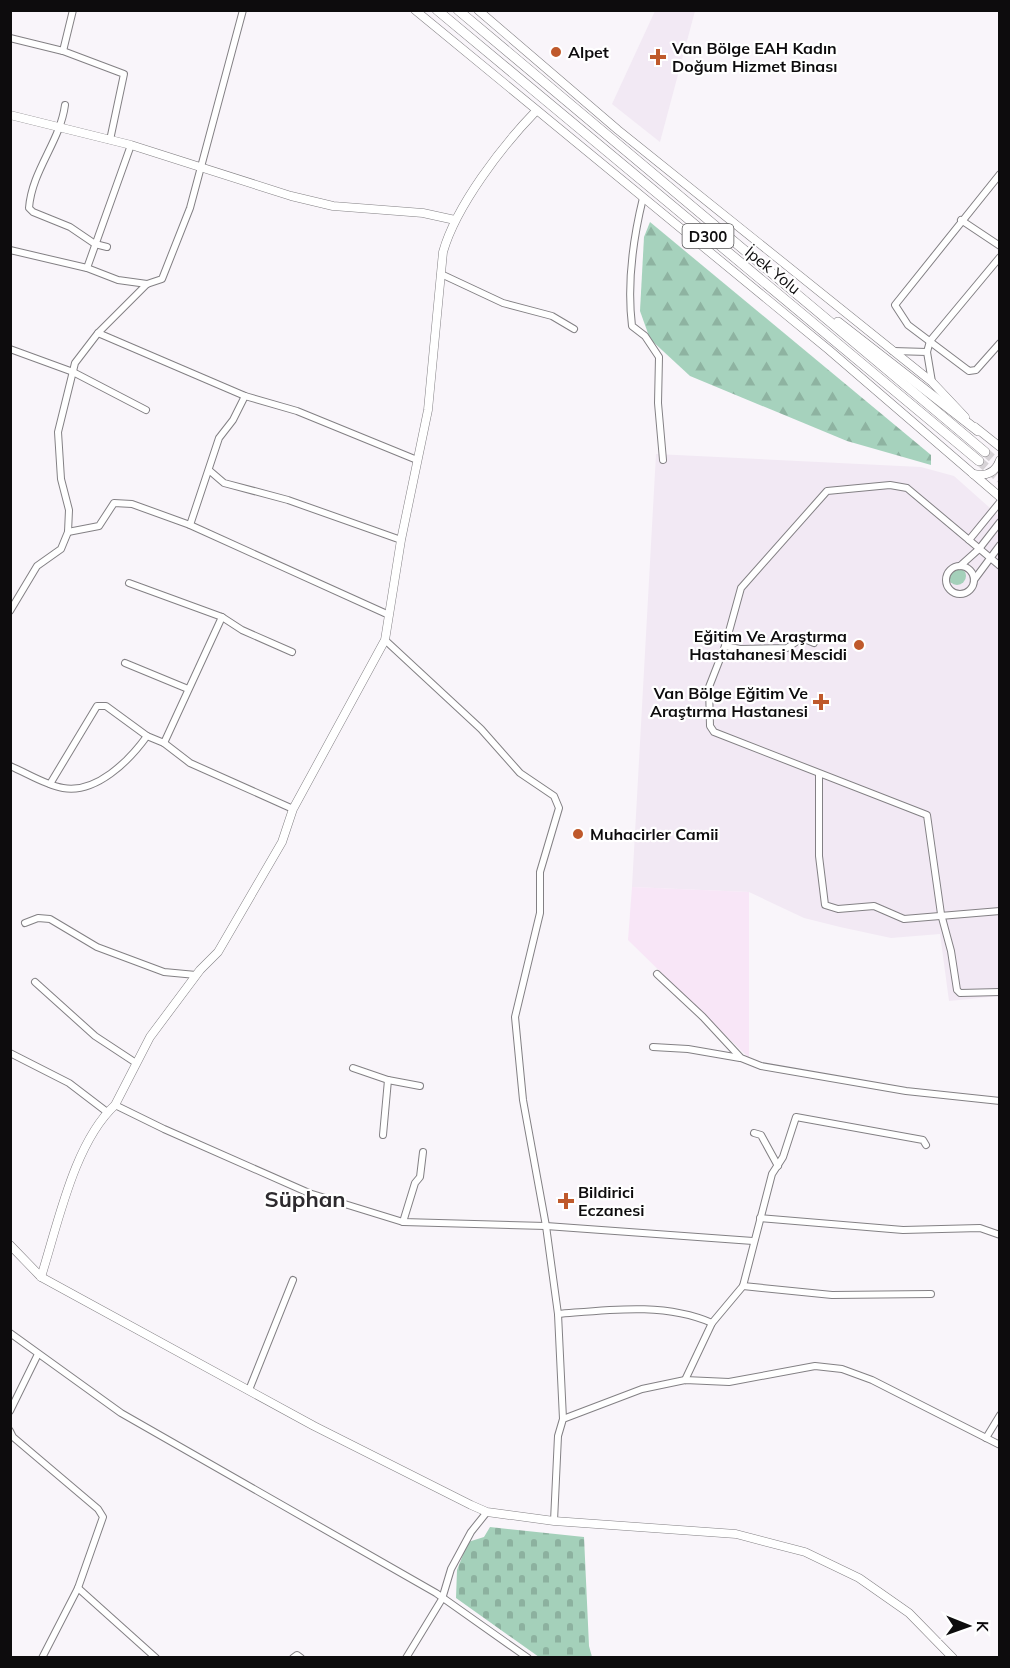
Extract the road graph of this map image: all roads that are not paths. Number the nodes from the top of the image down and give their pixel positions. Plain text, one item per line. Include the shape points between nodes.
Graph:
1 (73, 10) edge
2 (243, 10) edge
3 (415, 10) edge
4 (437, 10) edge
5 (458, 10) edge
6 (478, 10) edge
7 (10, 38) edge
8 (63, 51) junction
9 (65, 105) dead end
10 (536, 111) junction
11 (10, 115) edge
12 (62, 126) junction
13 (110, 140) junction
14 (131, 145) junction
15 (200, 168) junction
16 (999, 174) edge
17 (643, 198) junction
18 (698, 210) junction
19 (455, 220) junction
20 (961, 220) junction
21 (95, 244) junction
22 (999, 246) edge
23 (107, 247) dead end
24 (10, 250) edge
25 (999, 257) edge
26 (87, 268) junction
27 (441, 274) junction
28 (147, 284) junction
29 (574, 329) dead end
30 (98, 333) junction
31 (930, 341) junction
32 (999, 343) edge
33 (10, 349) edge
34 (893, 351) junction
35 (927, 352) junction
36 (73, 372) junction
37 (933, 382) junction
38 (245, 396) junction
39 (146, 410) dead end
40 (978, 431) junction
41 (999, 447) edge
42 (985, 452) tunnel mouth
43 (417, 460) junction
44 (663, 460) dead end
45 (999, 460) edge
46 (979, 461) tunnel mouth
47 (210, 471) junction
48 (972, 474) junction
49 (999, 497) edge
50 (999, 502) edge
51 (999, 522) edge
52 (190, 525) junction
53 (68, 532) junction
54 (401, 540) junction
55 (969, 540) junction
56 (999, 545) edge
57 (979, 549) junction
58 (989, 557) junction
59 (960, 566) junction
60 (999, 566) edge
61 (973, 580) junction
62 (129, 583) dead end
63 (10, 611) edge
64 (388, 615) junction
65 (222, 617) junction
66 (385, 640) junction
67 (814, 643) dead end
68 (725, 646) junction
69 (292, 652) dead end
70 (125, 663) dead end
71 (188, 689) junction
72 (147, 736) junction
73 (164, 743) junction
74 (10, 766) edge
75 (819, 774) junction
76 (51, 784) junction
77 (293, 809) junction
78 (999, 911) edge
79 (940, 914) junction
80 (26, 922) dead end
81 (657, 974) dead end
82 (196, 975) junction
83 (35, 982) dead end
84 (999, 992) edge
85 (653, 1047) dead end
86 (10, 1053) edge
87 (741, 1058) junction
88 (136, 1063) junction
89 (353, 1068) dead end
90 (388, 1080) junction
91 (420, 1086) dead end
92 (999, 1101) edge
93 (116, 1105) junction
94 (107, 1112) junction
95 (754, 1133) dead end
96 (383, 1135) dead end
97 (926, 1144) dead end
98 (423, 1152) dead end
99 (778, 1166) junction
100 (760, 1218) junction
101 (403, 1222) junction
102 (546, 1226) junction
103 (999, 1235) edge
104 (753, 1241) junction
105 (10, 1245) edge
106 (42, 1277) junction
107 (293, 1280) dead end
108 (743, 1286) junction
109 (931, 1294) dead end
110 (558, 1314) junction
111 (712, 1323) junction
112 (10, 1333) edge
113 (38, 1354) junction
114 (685, 1380) junction
115 (249, 1390) junction
116 (10, 1411) edge
117 (999, 1415) edge
118 (563, 1419) junction
119 (10, 1431) edge
120 (986, 1438) junction
121 (999, 1445) edge
122 (487, 1512) junction
123 (554, 1521) junction
124 (78, 1588) junction
125 (442, 1599) junction
126 (42, 1658) edge
127 (156, 1658) edge
128 (292, 1658) edge
129 (301, 1658) edge
130 (406, 1658) edge
131 (528, 1658) edge
132 (953, 1658) edge

1 - 8 street
2 - 15 street
3 - 10 street
4 - 46 highway, İpek Yolu / D300
5 - 18 highway, İpek Yolu / D300
6 - 34 street via 627,137
7 - 8 street
8 - 13 street via 124,74
9 - 12 street
10 - 17 street
10 - 19 street via 506,146
11 - 12 street
12 - 13 street
12 - 21 street via 37,176 29,208
13 - 14 street
14 - 15 street
14 - 21 street
15 - 19 street via 333,206 423,213
15 - 28 street via 172,261 162,279
16 - 20 street
17 - 44 street via 629,302 632,326 645,336 659,357
17 - 48 street via 829,350
18 - 40 highway
18 - 42 highway, İpek Yolu / D300
19 - 27 street via 443,252
20 - 22 street
20 - 31 street via 895,305 908,325
21 - 23 street
21 - 26 street
24 - 26 street
25 - 31 street
26 - 28 street via 118,280
27 - 29 street via 503,303 552,316
27 - 43 street via 428,410
28 - 30 street
30 - 36 street via 75,363
30 - 38 street
31 - 32 street via 969,371 976,370
31 - 35 street
33 - 36 street
34 - 35 street
34 - 37 street
35 - 37 street
36 - 39 street
36 - 53 street via 58,432 61,479 69,510
37 - 40 street
38 - 43 street via 297,411
38 - 47 street via 219,438
40 - 41 street
43 - 54 street
45 - 48 street via 990,473
47 - 52 street
47 - 54 street via 224,483 288,500
48 - 49 street
50 - 55 street
51 - 57 street
52 - 53 street via 132,504 114,503 99,526
52 - 64 street
53 - 63 street via 61,549 37,566
54 - 64 street
55 - 57 street
55 - 68 street via 902,486 826,491 741,588
56 - 58 street
57 - 58 street
57 - 59 street
58 - 60 street
58 - 61 street
59 - 61 street via 969,570
59 - 61 street via 952,568 946,576 949,590 966,593
62 - 65 street
64 - 66 street
65 - 69 street
65 - 71 street
66 - 77 street
66 - 102 street via 481,729 520,773 554,796 559,808 540,872 540,913 515,1017 523,1100
67 - 68 street via 802,638 787,648
68 - 75 street via 709,687 710,726 714,732
70 - 71 street
71 - 73 street
72 - 73 street
72 - 76 street via 94,785 64,789
72 - 76 street via 106,706 97,706
73 - 77 street via 190,763
74 - 76 street
75 - 79 street via 927,815
75 - 79 street via 819,856 825,905 838,909 874,906 904,919
77 - 82 street via 277,852 218,952
78 - 79 street
79 - 84 street via 957,990
80 - 82 street via 50,919 97,947 164,972
81 - 87 street
82 - 88 street via 150,1037
83 - 88 street via 95,1036
85 - 87 street
86 - 94 street via 69,1083
87 - 92 street via 761,1066 829,1079 949,1098
88 - 93 street
89 - 90 street
90 - 91 street
90 - 96 street
93 - 94 street
93 - 101 street via 309,1193
94 - 106 street via 87,1144
95 - 99 street via 761,1135
97 - 99 street via 881,1130 796,1117
98 - 101 street via 420,1177
99 - 100 street via 772,1174
100 - 103 street via 903,1230 980,1228
100 - 104 street
101 - 102 street
102 - 104 street
102 - 110 street
104 - 108 street
105 - 106 street
106 - 115 street
107 - 115 street
108 - 109 street via 832,1295
108 - 111 street
110 - 111 street via 621,1308 679,1313
110 - 118 street
111 - 114 street
112 - 113 street
113 - 116 street
113 - 125 street via 121,1413
114 - 118 street via 642,1389
114 - 120 street via 729,1382 815,1366 842,1369 872,1380
115 - 122 street
117 - 120 street
118 - 123 street via 558,1436
119 - 124 street via 103,1517
120 - 121 street
122 - 123 street
122 - 125 street via 450,1569
123 - 132 street via 736,1534 805,1552 860,1578 909,1613
124 - 126 street
124 - 127 street
125 - 130 street
125 - 131 street
128 - 129 street

